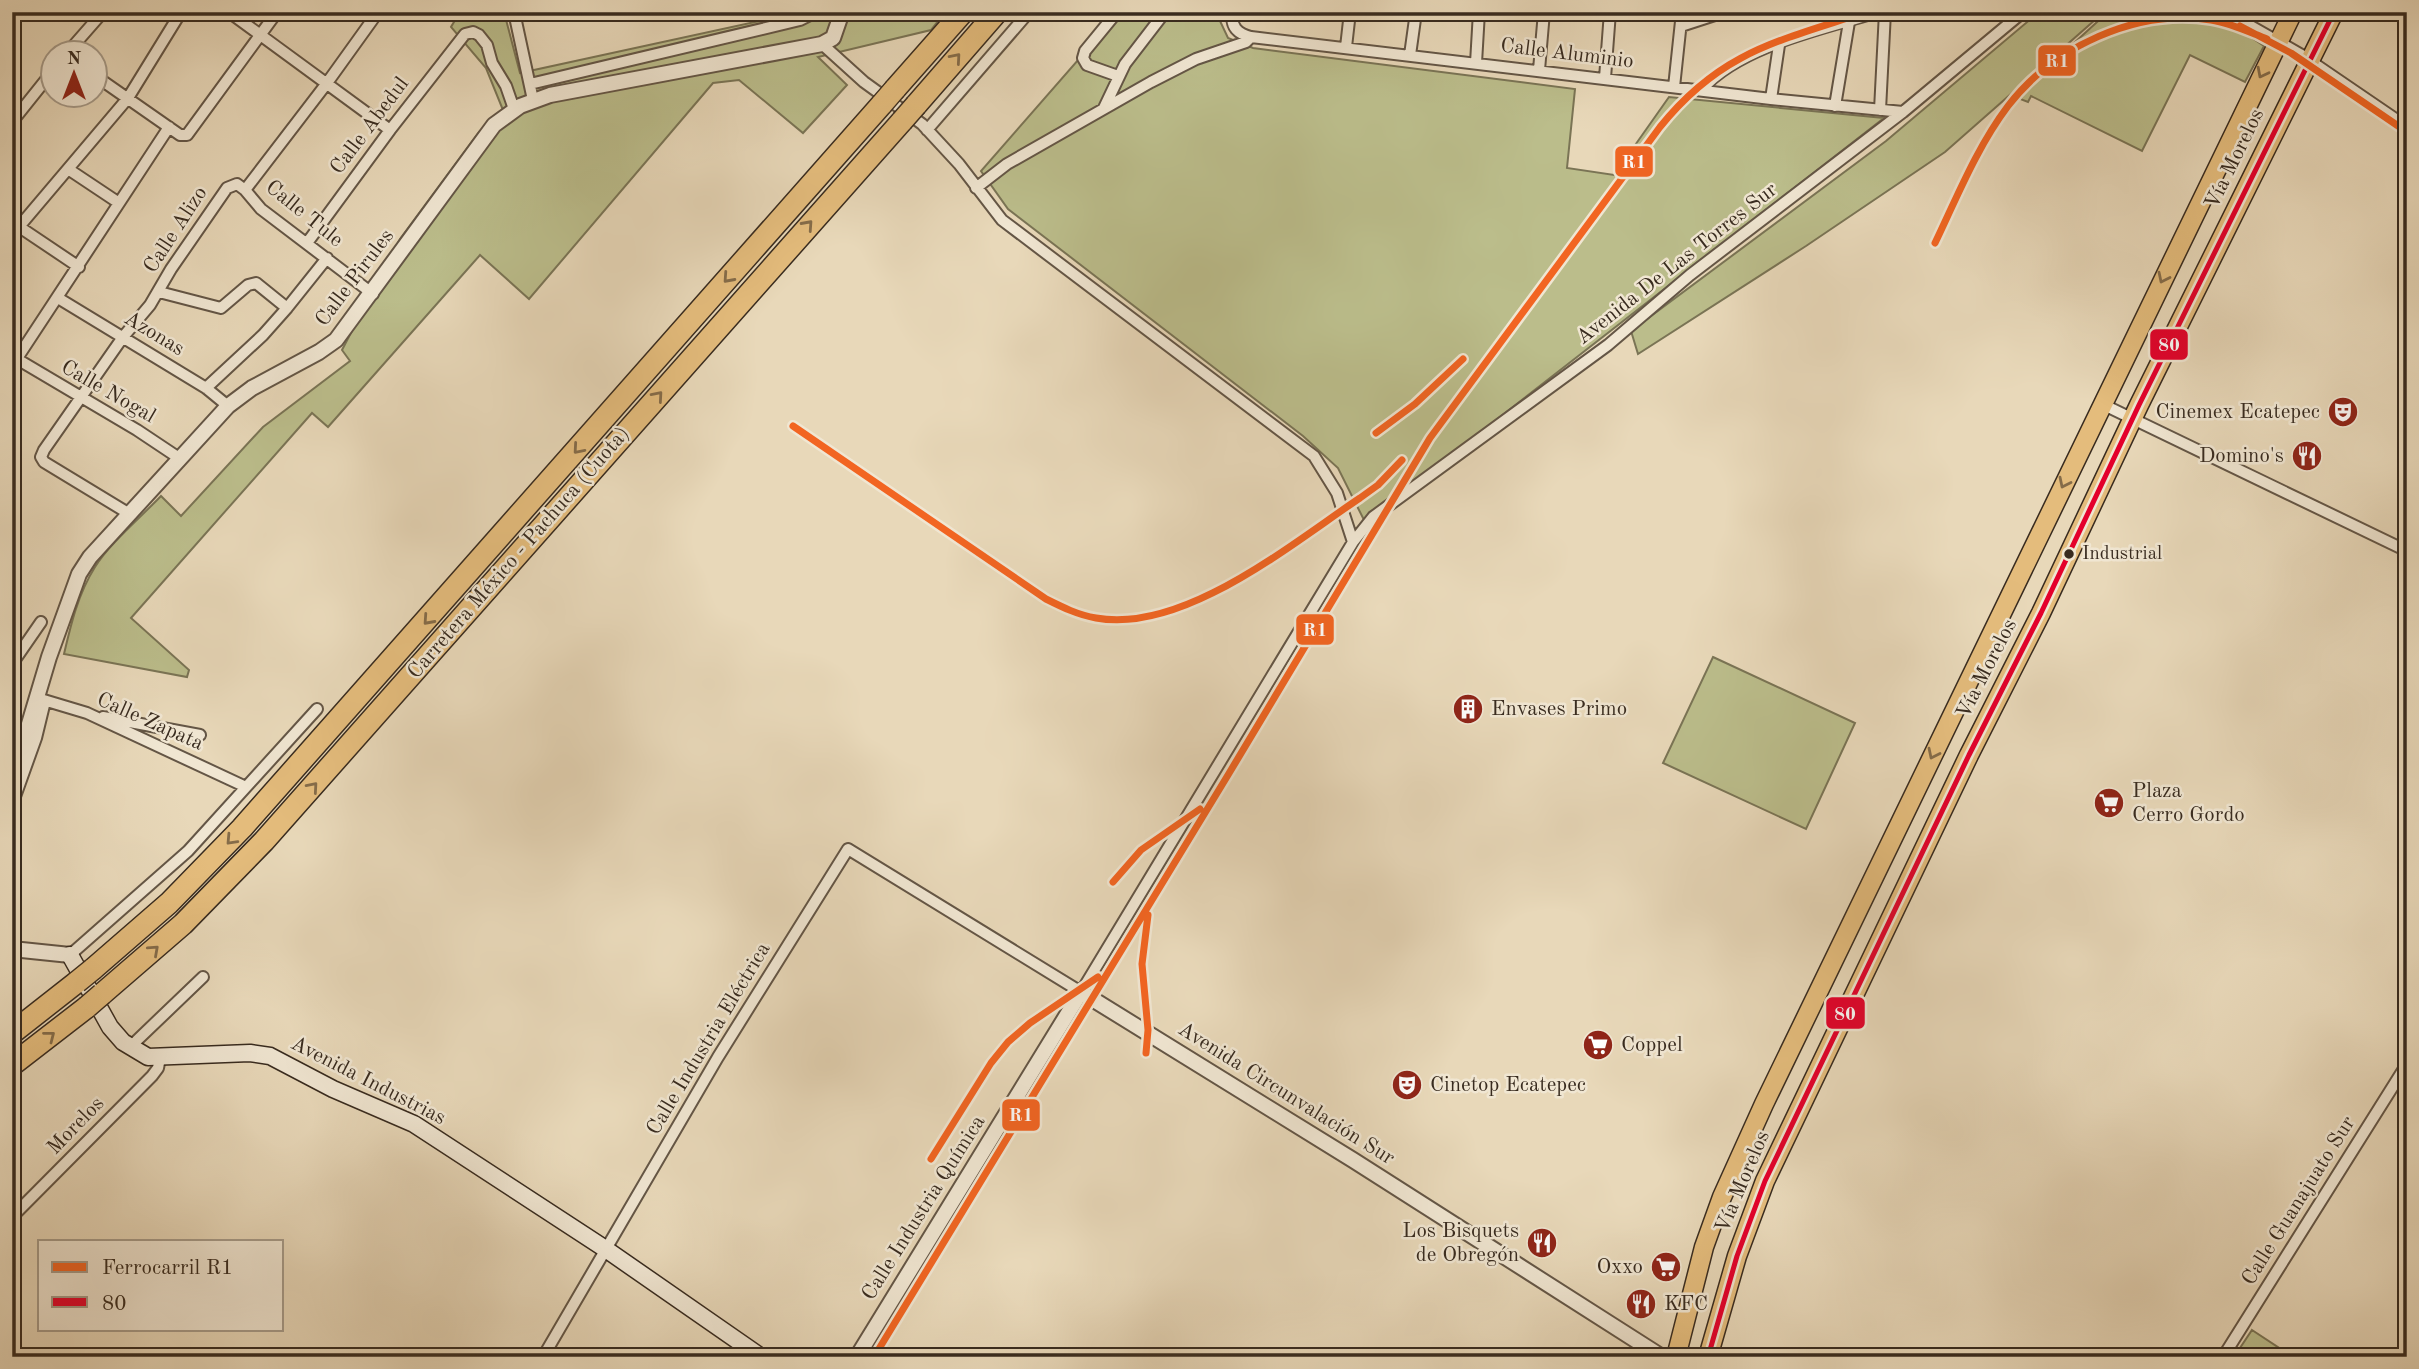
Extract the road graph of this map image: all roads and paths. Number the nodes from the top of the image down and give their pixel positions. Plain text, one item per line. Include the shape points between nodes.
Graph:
1 (103, 12) edge
2 (181, 12) edge
3 (229, 12) edge
4 (277, 12) edge
5 (378, 12) edge
6 (514, 12) edge
7 (816, 12) edge
8 (842, 12) edge
9 (963, 12) edge
10 (997, 12) edge
11 (1029, 12) edge
12 (1117, 12) edge
13 (1165, 12) edge
14 (1350, 12) edge
15 (1416, 12) edge
16 (1479, 12) edge
17 (1544, 12) edge
18 (1610, 12) edge
19 (1682, 12) edge
20 (1724, 12) edge
21 (1883, 12) edge
22 (2023, 12) edge
23 (2226, 12) edge
24 (2293, 12) edge
25 (2334, 12) edge
26 (1233, 18) edge
27 (1849, 22) junction
28 (1681, 26) junction
29 (260, 36) junction
30 (726, 37) junction
31 (1251, 37) junction
32 (80, 38) edge
33 (2279, 41) junction
34 (822, 44) junction
35 (1779, 45) junction
36 (1346, 47) junction
37 (1410, 55) junction
38 (2310, 60) junction
39 (728, 62) junction
40 (1476, 63) junction
41 (1539, 70) junction
42 (1118, 76) junction
43 (1605, 78) junction
44 (327, 83) junction
45 (108, 84) edge
46 (530, 84) junction
47 (1674, 87) junction
48 (38, 90) edge
49 (1702, 90) junction
50 (128, 98) junction
51 (1771, 99) junction
52 (533, 100) junction
53 (1836, 106) junction
54 (1104, 108) junction
55 (514, 109) junction
56 (1880, 110) junction
57 (1903, 112) junction
58 (12, 122) edge
59 (169, 127) junction
60 (2407, 128) edge
61 (390, 130) junction
62 (928, 130) junction
63 (68, 169) junction
64 (976, 188) junction
65 (245, 190) junction
66 (119, 203) junction
67 (15, 228) edge
68 (307, 243) junction
69 (327, 258) junction
70 (79, 267) junction
71 (159, 292) junction
72 (373, 293) junction
73 (58, 298) junction
74 (288, 308) junction
75 (123, 337) junction
76 (15, 362) edge
77 (206, 388) junction
78 (81, 398) junction
79 (2102, 404) junction
80 (228, 406) junction
81 (2133, 419) junction
82 (179, 458) junction
83 (128, 513) junction
84 (1353, 542) junction
85 (2407, 551) edge
86 (41, 622) dead end
87 (12, 664) edge
88 (41, 699) junction
89 (317, 709) dead end
90 (87, 713) junction
91 (200, 735) dead end
92 (12, 781) edge
93 (246, 787) junction
94 (12, 805) edge
95 (849, 849) joint
96 (12, 949) edge
97 (70, 955) junction
98 (203, 977) dead end
99 (1081, 992) junction
100 (12, 1033) edge
101 (130, 1047) junction
102 (160, 1058) junction
103 (2407, 1064) edge
104 (12, 1065) edge
105 (12, 1217) edge
106 (607, 1250) junction
107 (543, 1357) edge
108 (761, 1357) edge
109 (857, 1357) edge
110 (1662, 1357) edge
111 (1676, 1357) edge
112 (1708, 1357) edge
113 (2223, 1357) edge

1 - 32 street
2 - 50 street
3 - 29 street
4 - 29 street
5 - 44 street
6 - 46 street
7 - 30 street
8 - 34 street via 833,38
9 -> 100 highway, Carretera México - Pachuca (Cuota) via 243,828 170,903
104 -> 10 highway, Carretera México - Pachuca (Cuota) via 183,924 298,804
11 - 62 street
12 - 42 street via 1083,58 1087,65
13 - 42 street
14 - 36 street
15 - 37 street
16 - 40 street
17 - 41 street
18 - 43 street
19 - 28 street
20 - 28 street
21 - 27 street
21 - 56 street
22 - 57 street, Avenida De Las Torres Sur
23 - 33 street
24 - 33 main road, Vía Morelos
25 - 38 main road, Vía Morelos
26 - 31 street, Calle Aluminio via 1239,34
27 - 35 street
27 - 53 street
28 - 47 street
29 - 44 street
29 - 59 street via 189,133 185,136
30 - 39 street
30 - 46 street
31 - 36 street, Calle Aluminio
31 - 54 street via 1196,59
33 - 38 street
33 -> 79 main road, Vía Morelos
34 - 39 street, Calle Pirules
34 - 62 street
35 - 49 street via 1728,68
35 - 51 street
36 - 37 street, Calle Aluminio
37 - 40 street, Calle Aluminio
38 - 60 street
38 - 81 main road, Vía Morelos
39 - 52 street, Calle Pirules
40 - 41 street, Calle Aluminio
41 - 43 street, Calle Aluminio
42 - 54 street
43 - 47 street, Calle Aluminio
44 - 61 street
44 - 65 street
45 - 50 street
46 - 52 street
47 - 49 street, Calle Aluminio
48 - 58 street
49 - 51 street, Calle Aluminio
50 - 59 street
50 - 63 street
51 - 53 street, Calle Aluminio
52 - 55 street, Calle Pirules
53 - 56 street, Calle Aluminio
54 - 64 street via 1007,164
55 - 61 street, Calle Abedul via 483,40 473,32 466,34
55 - 72 street, Calle Pirules via 478,146
56 - 57 street, Calle Aluminio
57 - 84 street, Avenida De Las Torres Sur via 1690,275 1608,345 1373,517
59 - 66 street
61 - 68 street, Calle Abedul
62 - 64 street
63 - 66 street
63 - 67 street
64 - 84 street via 1002,220 1314,456 1337,493
65 - 68 street, Calle Tule via 261,209
65 - 71 street, Calle Alizo via 237,184 227,188
66 - 70 street
67 - 70 street
68 - 69 street, Calle Tule
69 - 72 street, Calle Tule
69 - 74 street
70 - 73 street
71 - 74 street via 221,308 256,283
71 - 75 street, Calle Alizo
72 - 80 street, Calle Pirules via 331,345
73 - 75 street, Azonas
73 - 76 street
74 - 77 street
75 - 77 street, Azonas
75 - 78 street, Calle Alizo
76 - 78 street, Calle Nogal
77 - 80 street, Azonas
78 - 82 street, Calle Nogal
78 - 83 street, Calle Alizo via 41,457
79 - 81 street
79 -> 111 main road, Vía Morelos via 1742,1152 1704,1247
80 - 82 street, Calle Pirules
81 - 85 street
81 - 112 main road, Vía Morelos via 1765,1181 1737,1256
82 - 83 street, Calle Pirules
83 - 88 street, Calle Pirules via 79,574 49,657
84 - 99 street, Calle Industria Química
86 - 87 street
88 - 90 street, Calle Zapata
88 - 92 street, Calle Pirules
88 - 94 street via 36,738
89 - 93 street
90 - 91 street
90 - 93 street, Calle Zapata
93 - 97 street via 188,851
95 - 99 street, Avenida Circunvalación Sur
95 - 106 street, Calle Industria Eléctrica via 718,1057
96 - 97 street
97 - 101 main road, Avenida Industrias via 103,1017
98 - 101 street
99 - 109 street, Calle Industria Química
99 - 110 street, Avenida Circunvalación Sur
101 - 102 main road, Avenida Industrias
102 - 105 street, Morelos via 152,1076
102 - 106 main road, Avenida Industrias via 250,1053 275,1058 425,1130
103 - 113 street, Calle Guanajuato Sur
106 - 107 street, Calle Industria Eléctrica
106 - 108 main road, Avenida Industrias

